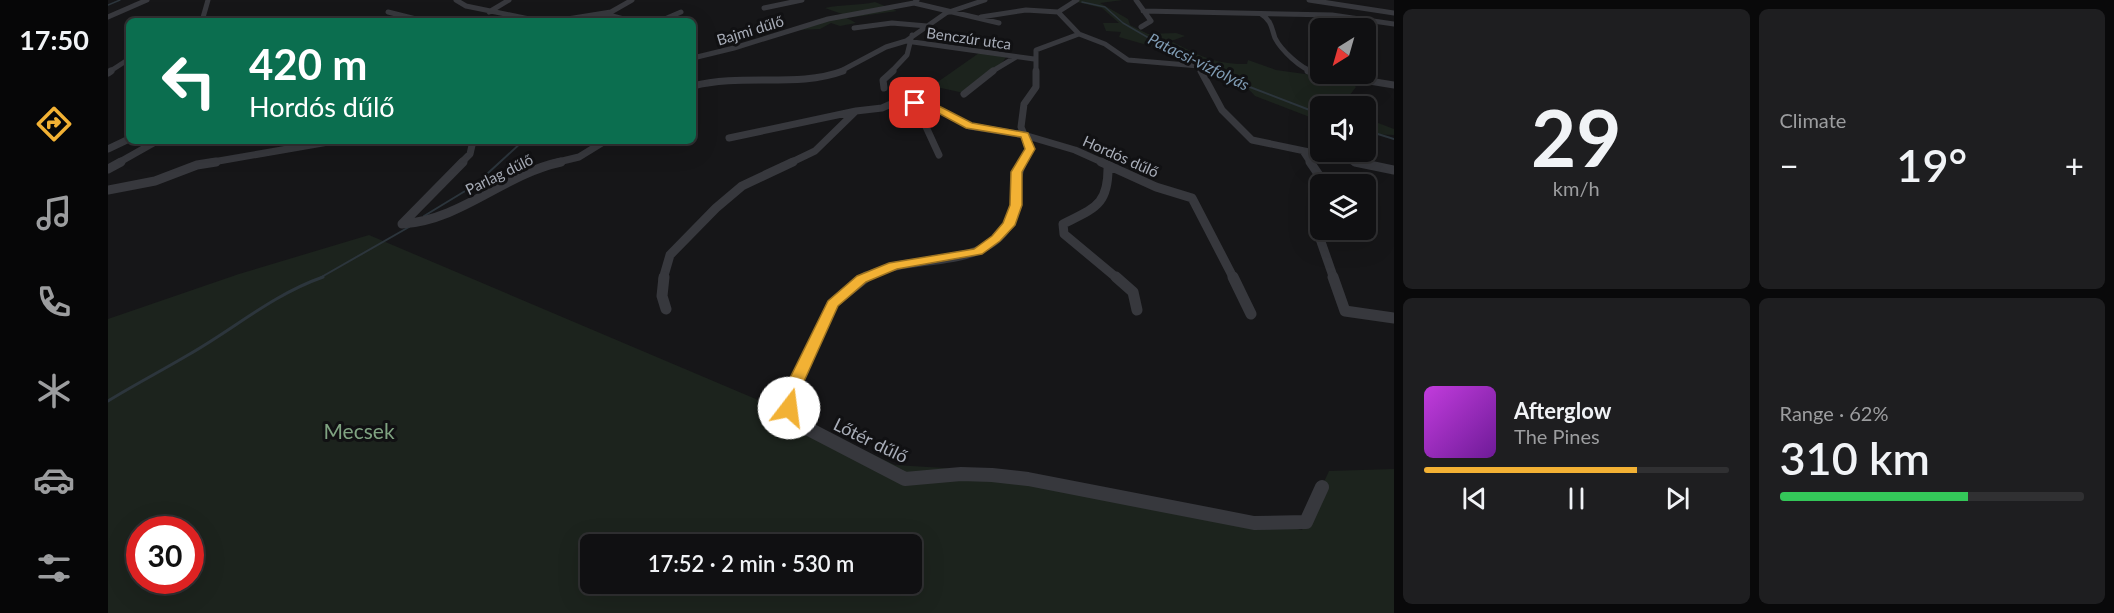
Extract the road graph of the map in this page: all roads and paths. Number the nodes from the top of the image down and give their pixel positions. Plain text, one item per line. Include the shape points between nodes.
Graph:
1 (147, 0) edge
2 (208, 0) edge
3 (456, 0) edge
4 (509, 0) edge
5 (632, 0) edge
6 (802, 0) edge
7 (985, 0) edge
8 (1077, 0) edge
9 (1136, 0) edge
10 (1309, 0) edge
11 (1355, 1) edge
12 (916, 2) edge
13 (1385, 4) dead end
14 (764, 8) dead end
15 (1279, 9) dead end
16 (951, 11) junction
17 (1143, 11) junction
18 (388, 12) dead end
19 (489, 12) junction
20 (681, 12) dead end
21 (1058, 12) junction
22 (1394, 13) edge
23 (605, 14) junction
24 (1260, 14) junction
25 (1316, 15) junction
26 (108, 18) edge
27 (203, 18) edge
28 (412, 18) edge
29 (518, 18) edge
30 (577, 18) edge
31 (620, 18) edge
32 (667, 18) edge
33 (981, 18) junction
34 (999, 23) dead end
35 (1394, 24) edge
36 (927, 26) junction
37 (1141, 27) dead end
38 (854, 28) dead end
39 (1079, 34) junction
40 (908, 40) junction
41 (696, 57) edge
42 (1016, 57) junction
43 (1034, 59) junction
44 (126, 61) edge
45 (108, 73) edge
46 (696, 85) edge
47 (1394, 85) edge
48 (884, 88) dead end
49 (964, 93) dead end
50 (915, 103) junction
51 (856, 111) junction
52 (1024, 135) junction
53 (729, 138) dead end
54 (126, 141) edge
55 (152, 144) edge
56 (317, 144) edge
57 (472, 144) edge
58 (601, 144) edge
59 (108, 149) edge
60 (1303, 152) junction
61 (939, 155) dead end
62 (1108, 165) junction
63 (108, 169) edge
64 (1394, 170) edge
65 (1318, 174) edge
66 (108, 190) edge
67 (1320, 240) edge
68 (666, 309) dead end
69 (1137, 310) dead end
70 (1251, 314) dead end
71 (1394, 318) edge
72 (1322, 487) dead end

1 - 26 street
2 - 27 street
3 - 19 street
4 - 19 street
5 - 23 street
6 - 14 street
7 - 16 street
8 - 21 street
9 - 17 street
10 - 22 street
11 - 13 street
12 - 16 street
12 - 41 street, Bajmi dűlő via 809,24 759,42
15 - 25 street via 1299,9
16 - 33 street
16 - 36 street
17 - 24 street
17 - 37 street via 1151,21
18 - 28 street
19 - 29 street
20 - 32 street
21 - 33 street via 1026,10
21 - 39 street
23 - 30 street
23 - 31 street
24 - 25 street
24 - 47 street via 1268,17 1276,40 1305,69
25 - 35 street
33 - 34 street
36 - 38 street via 886,23
36 - 40 street
39 - 43 street via 1036,50
39 - 60 street via 1105,44 1128,60 1199,66 1222,110 1252,140
40 - 42 street, Benczúr utca
40 - 46 street via 830,75 718,78
40 - 48 street via 906,57 883,80
42 - 43 street, Benczúr utca
42 - 49 street via 1003,62 989,77
43 - 52 street, Lőtér dűlő via 1036,87 1024,104
44 - 45 street
50 - 51 street, Hordós dűlő
50 - 52 street, Hordós dűlő via 932,106 969,126
50 - 61 street
51 - 53 street, Hordós dűlő
51 - 68 street via 815,151 742,186 670,255 662,296
52 - 62 street, Hordós dűlő via 1075,150
52 - 72 street, Lőtér dűlő via 1030,149 1017,172 1016,205 1009,225 996,238 977,252 894,266 862,279 832,304 793,388 789,408 802,426 905,479 961,474 1028,478 1254,522 1306,522
54 - 59 street
55 - 63 street
56 - 66 street via 197,165 155,181
57 - 58 street, Parlag dűlő via 470,154 402,224 419,225 455,211 538,168 578,160
60 - 64 street
60 - 65 street
62 - 69 street via 1110,188 1101,203 1063,224 1064,234 1133,292
62 - 70 street, Hordós dűlő via 1192,198
67 - 71 street via 1346,311

